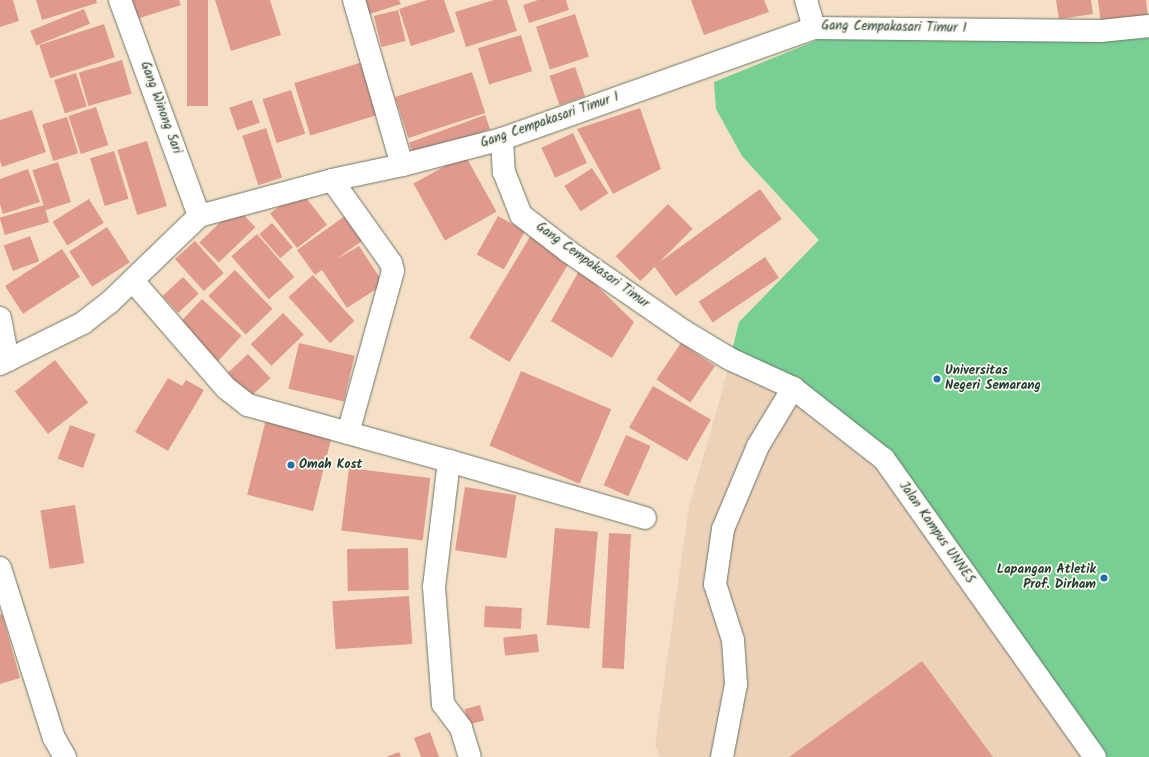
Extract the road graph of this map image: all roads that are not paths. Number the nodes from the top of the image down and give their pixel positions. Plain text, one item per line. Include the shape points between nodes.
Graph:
1 (120, 0) edge
2 (354, 0) edge
3 (806, 0) edge
4 (1149, 26) edge
5 (814, 28) junction
6 (502, 139) junction
7 (402, 165) junction
8 (332, 180) junction
9 (199, 216) junction
10 (133, 281) junction
11 (0, 318) edge
12 (730, 359) joint
13 (4, 362) edge
14 (793, 388) junction
15 (348, 433) junction
16 (449, 461) junction
17 (645, 518) dead end
18 (0, 568) edge
19 (65, 757) edge
20 (470, 757) edge
21 (722, 757) edge
22 (1095, 757) edge

1 - 9 street, Gang Winong Sari
2 - 7 street
3 - 5 street
4 - 5 street, Gang Cempakasari Timur I via 1101,31
5 - 6 street, Gang Cempakasari Timur I
6 - 7 street, Gang Cempakasari Timur I
6 - 12 street, Gang Cempakasari Timur via 504,172 521,215 635,299
7 - 8 street, Gang Cempakasari Timur I
8 - 9 street, Gang Cempakasari Timur I
8 - 15 street via 391,263 393,271
9 - 10 street, Gang Cempakasari Timur I
10 - 13 street, Gang Cempakasari Timur I via 83,323
10 - 15 street via 226,388 248,405
11 - 13 street
12 - 14 street, Jalan Kampus UNNES
14 - 21 street via 758,446 723,529 715,584 733,640 736,684
14 - 22 street, Jalan Kampus UNNES via 884,459
15 - 16 street
16 - 17 street
16 - 20 street via 434,587 443,704 461,728
18 - 19 street via 54,738

